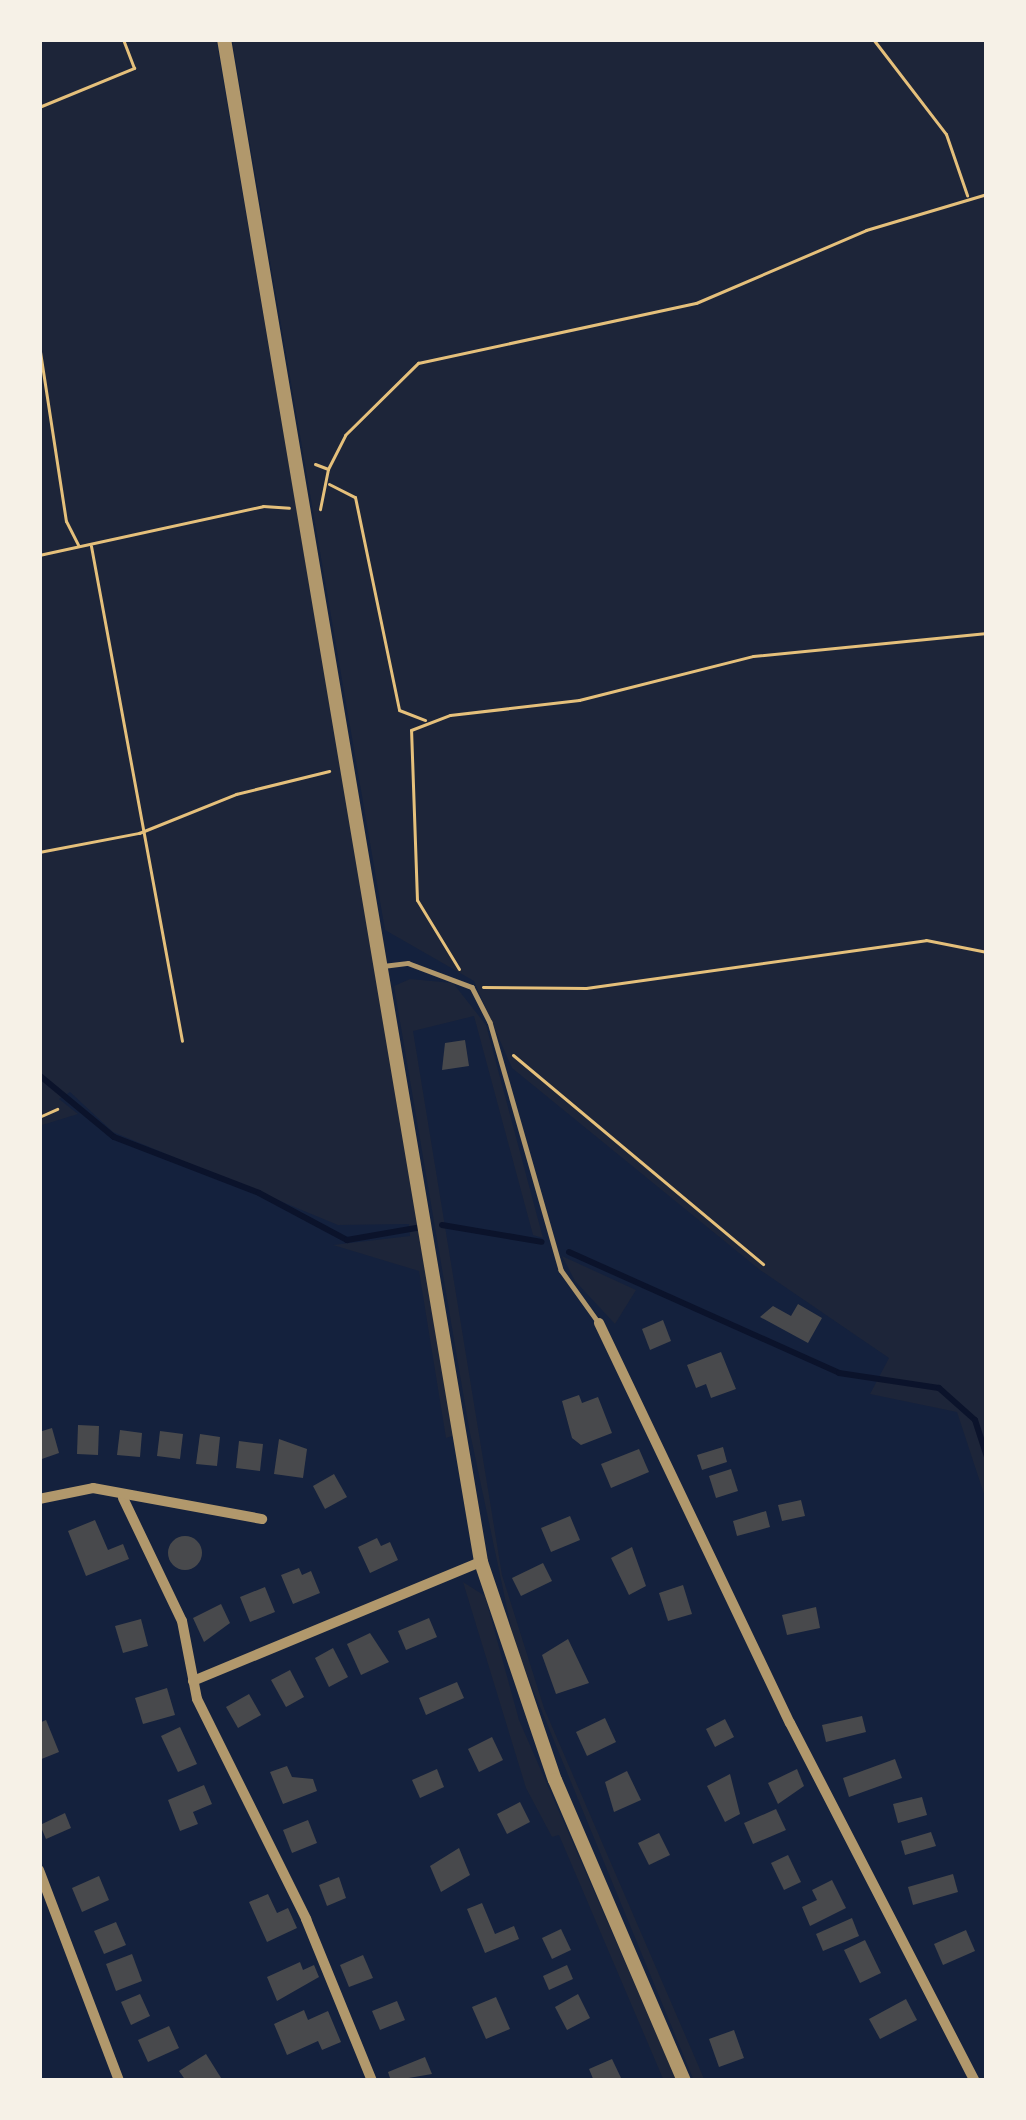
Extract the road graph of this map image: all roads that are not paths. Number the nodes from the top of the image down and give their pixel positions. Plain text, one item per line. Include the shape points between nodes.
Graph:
1 (224, 39) edge
2 (383, 967) junction
3 (599, 1323) joint
4 (39, 1498) edge
5 (124, 1498) junction
6 (262, 1519) dead end
7 (482, 1562) junction
8 (193, 1681) junction
9 (39, 1870) edge
10 (119, 2081) edge
11 (372, 2081) edge
12 (684, 2081) edge
13 (976, 2081) edge

1 - 2 street
2 - 3 lane via 408,963 472,987 561,1270
2 - 7 street
3 - 13 street via 790,1723
4 - 5 street via 93,1488
5 - 6 street
5 - 8 street via 182,1621
7 - 8 street
7 - 12 street via 555,1780
8 - 11 street
9 - 10 street

